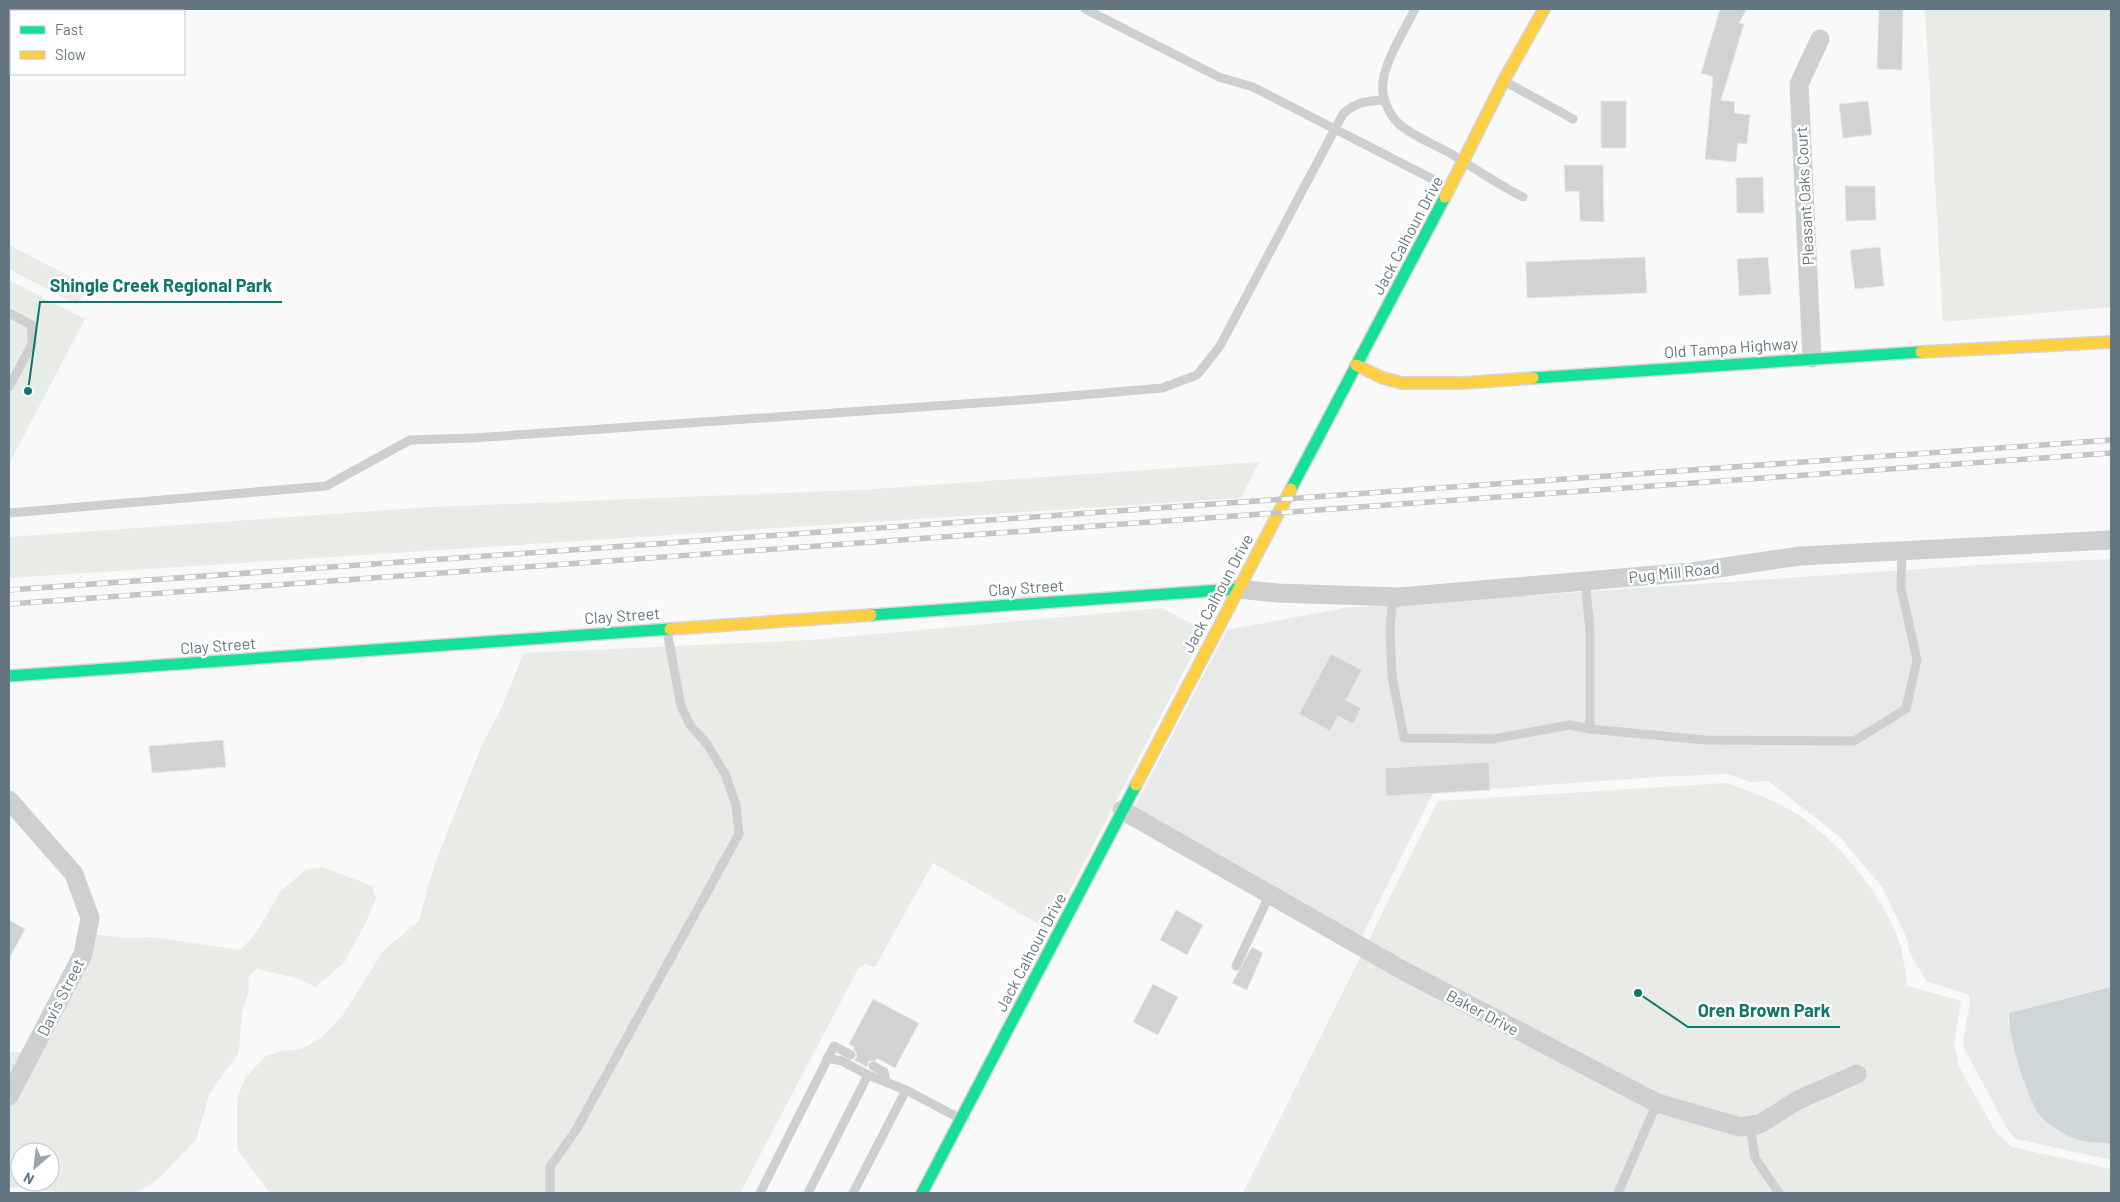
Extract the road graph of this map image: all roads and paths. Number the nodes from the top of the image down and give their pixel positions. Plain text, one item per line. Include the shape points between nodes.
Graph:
1 (1085, 9) edge
2 (1415, 9) edge
3 (1544, 9) edge
4 (1820, 39) dead end
5 (1504, 80) junction
6 (1384, 100) junction
7 (1573, 118) dead end
8 (1336, 130) junction
9 (1463, 161) junction
10 (1450, 188) junction
11 (1523, 197) dead end
12 (9, 313) edge
13 (2111, 342) edge
14 (1812, 358) junction
15 (1356, 365) junction
16 (9, 387) edge
17 (9, 513) edge
18 (2111, 540) edge
19 (1902, 551) junction
20 (1585, 581) junction
21 (1238, 589) junction
22 (1393, 597) junction
23 (666, 628) junction
24 (9, 676) edge
25 (1590, 729) junction
26 (9, 800) edge
27 (1122, 810) junction
28 (1270, 894) junction
29 (1236, 966) dead end
30 (850, 1055) dead end
31 (828, 1058) junction
32 (873, 1066) dead end
33 (1857, 1074) dead end
34 (868, 1075) junction
35 (886, 1082) junction
36 (906, 1090) junction
37 (9, 1096) edge
38 (1657, 1103) junction
39 (961, 1119) junction
40 (1750, 1126) junction
41 (550, 1193) edge
42 (760, 1193) edge
43 (808, 1193) edge
44 (853, 1193) edge
45 (922, 1193) edge
46 (1618, 1193) edge
47 (1779, 1193) edge

1 - 8 lane via 1219,77 1252,87
2 - 6 lane via 1386,69 1382,83
3 - 5 street, Jack Calhoun Drive
4 - 14 street, Pleasant Oaks Court via 1799,84
5 - 7 lane
5 - 9 street, Jack Calhoun Drive
6 - 8 lane via 1362,101 1352,106 1343,114
6 - 9 lane via 1398,124
8 - 10 lane
8 - 17 lane via 1220,346 1197,375 1162,388 410,440 326,486
9 - 10 street, Jack Calhoun Drive
9 - 11 lane
10 - 15 street, Jack Calhoun Drive
12 - 16 lane via 32,325 32,344
13 - 14 street, Old Tampa Highway
14 - 15 street, Old Tampa Highway via 1463,383 1402,383
15 - 21 street, Jack Calhoun Drive
18 - 19 street, Pug Mill Road
19 - 20 street, Pug Mill Road via 1800,556 1691,572
19 - 25 lane via 1900,588 1917,660 1906,709 1854,741 1705,740
20 - 22 street, Pug Mill Road
20 - 25 lane via 1590,630
21 - 22 street, Pug Mill Road
21 - 23 street, Clay Street
21 - 27 street, Jack Calhoun Drive
22 - 25 lane via 1390,629 1392,677 1404,738 1493,739 1570,724
23 - 24 street, Clay Street
23 - 41 lane via 681,706 690,725 707,744 725,774 736,805 739,834 576,1130 550,1167
26 - 37 street, Davis Street via 74,874 90,918 83,954
27 - 28 street, Baker Drive
27 - 39 street, Jack Calhoun Drive
28 - 29 lane
28 - 38 street, Baker Drive via 1404,971
30 - 31 lane via 834,1046
31 - 34 lane via 842,1061
31 - 42 lane
32 - 35 lane via 884,1072
33 - 40 street via 1798,1100 1760,1124
34 - 35 lane
34 - 43 lane
35 - 36 lane
36 - 39 lane
36 - 44 lane
38 - 40 street, Baker Drive via 1740,1127
38 - 46 lane
39 - 45 street, Jack Calhoun Drive
40 - 47 lane via 1755,1158

